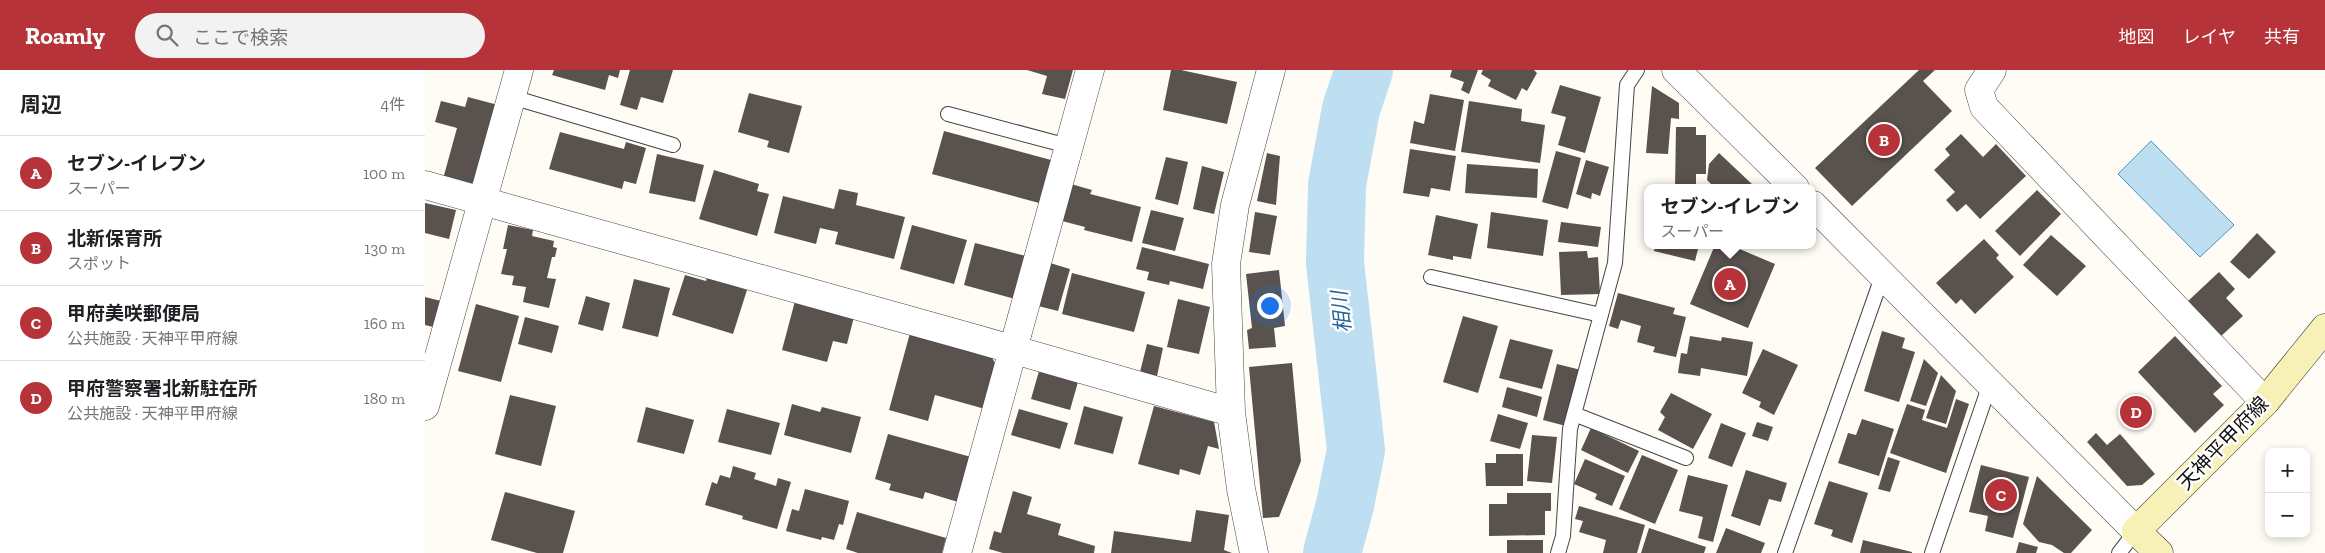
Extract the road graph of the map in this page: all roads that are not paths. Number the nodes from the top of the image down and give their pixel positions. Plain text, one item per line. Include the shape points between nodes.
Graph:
1 (519, 70) edge
2 (1090, 70) edge
3 (1271, 70) edge
4 (1637, 70) edge
5 (1676, 70) edge
6 (1992, 70) edge
7 (511, 97) junction
8 (948, 114) dead end
9 (673, 145) dead end
10 (1068, 146) junction
11 (1791, 184) edge
12 (425, 185) edge
13 (483, 201) junction
14 (1816, 208) edge
15 (1431, 277) dead end
16 (1882, 277) junction
17 (1601, 315) junction
18 (2325, 328) edge
19 (1015, 349) junction
20 (1990, 384) junction
21 (427, 390) edge
22 (2265, 402) junction
23 (1231, 412) junction
24 (1574, 414) junction
25 (1686, 458) dead end
26 (2136, 531) junction
27 (957, 553) edge
28 (1254, 553) edge
29 (1558, 553) edge
30 (1785, 553) edge
31 (1932, 553) edge
32 (2119, 553) edge
33 (2159, 553) edge

1 - 7 street
2 - 10 street
3 - 23 street via 1235,205 1226,264
4 - 17 lane via 1627,85 1615,263
5 - 11 street
6 - 22 street via 1979,90 1984,108
7 - 9 lane
7 - 13 street
8 - 10 lane
10 - 19 street
12 - 13 street
13 - 19 street
13 - 21 street
14 - 16 street
15 - 17 lane
16 - 20 street
16 - 30 lane
17 - 24 lane
18 - 22 main road, 天神平甲府線
19 - 23 street
19 - 27 street
20 - 26 street
20 - 31 lane
22 - 26 main road, 天神平甲府線
23 - 28 street via 1241,489
24 - 25 lane
24 - 29 lane via 1570,429 1563,536
26 - 32 lane
26 - 33 main road

